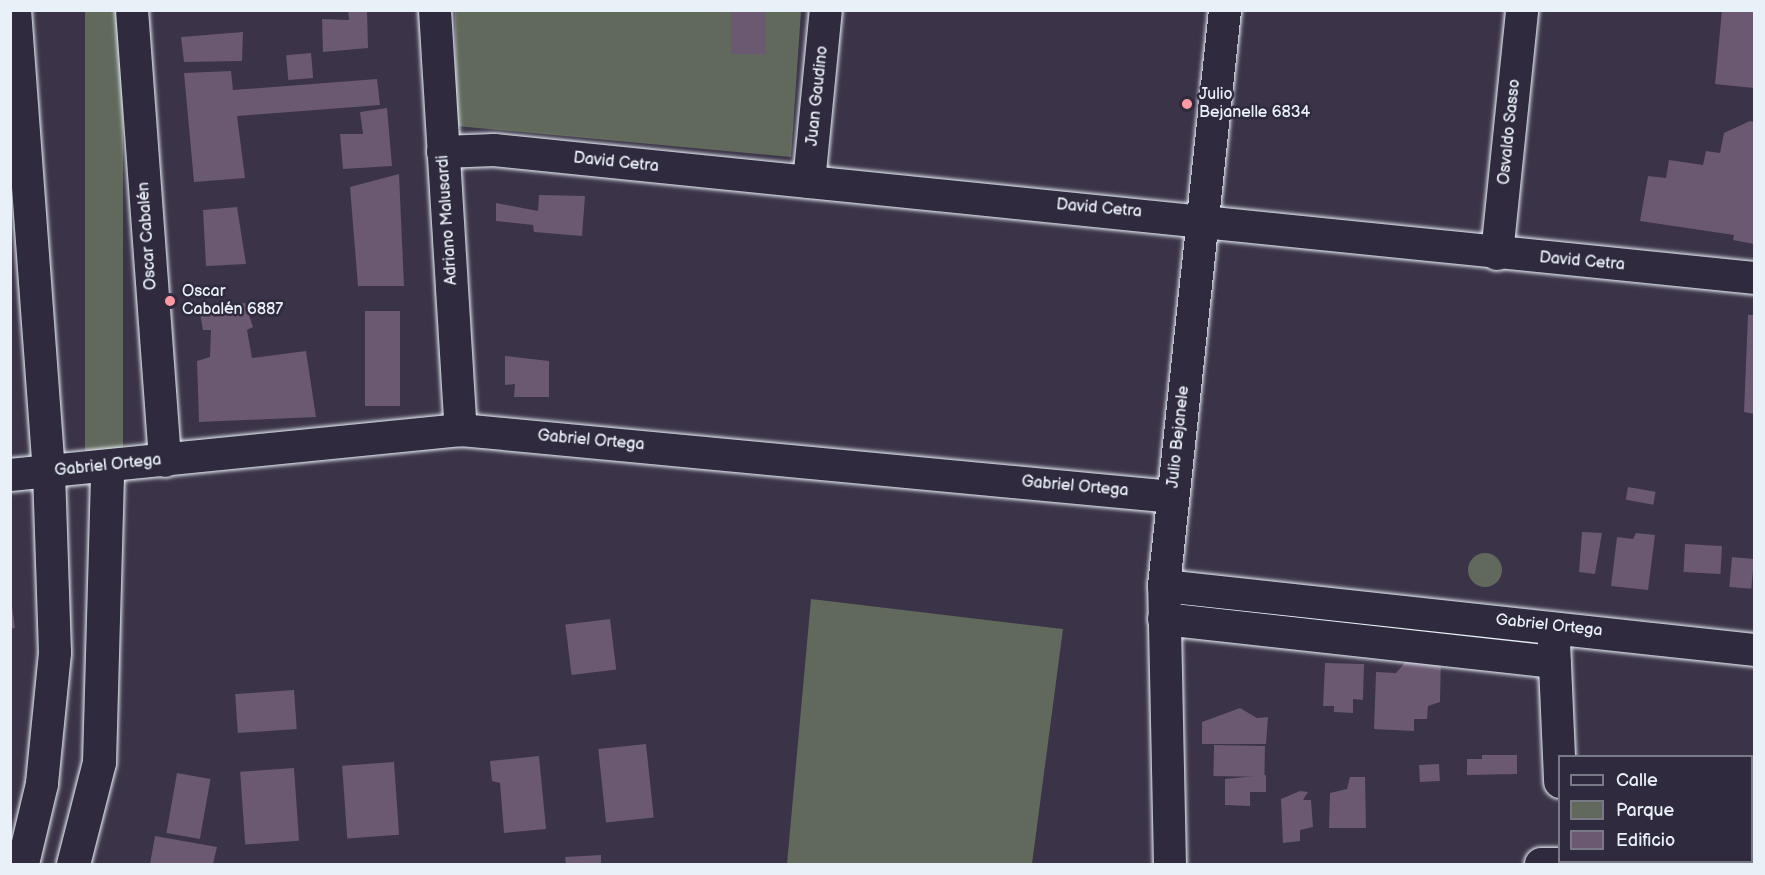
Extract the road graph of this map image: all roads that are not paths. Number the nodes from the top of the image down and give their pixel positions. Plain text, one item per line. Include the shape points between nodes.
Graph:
1 (15, 10) edge
2 (132, 10) edge
3 (435, 10) edge
4 (826, 10) edge
5 (1225, 10) edge
6 (1522, 10) edge
7 (443, 152) junction
8 (809, 182) junction
9 (1203, 219) junction
10 (1497, 254) junction
11 (1755, 278) edge
12 (461, 430) junction
13 (165, 461) junction
14 (107, 468) junction
15 (50, 472) junction
16 (10, 476) edge
17 (1173, 496) junction
18 (1164, 585) junction
19 (1164, 619) junction
20 (1554, 626) junction
21 (1755, 650) edge
22 (1555, 662) junction
23 (1559, 755) edge
24 (1562, 863) edge
25 (23, 864) edge
26 (73, 864) edge
27 (1170, 864) edge
28 (1541, 864) edge

1 - 15 street
2 - 13 street, Oscar Cabalén
3 - 7 street, Adriano Malusardi
4 - 8 street, Juan Gaudino
5 - 9 street, Julio Bejanele
6 - 10 street, Osvaldo Sasso
7 - 8 street, David Cetra via 494,150
7 - 12 street, Adriano Malusardi
8 - 9 street, David Cetra
9 - 10 street, David Cetra
9 - 17 street, Julio Bejanele
10 - 11 street, David Cetra
12 - 13 street, Gabriel Ortega
12 - 17 street, Gabriel Ortega
13 - 14 street, Gabriel Ortega
14 - 15 street, Gabriel Ortega
14 - 26 main road via 99,762
15 - 16 street, Gabriel Ortega
15 - 25 street via 55,653 51,719 42,784
17 - 18 street, Julio Bejanele
18 - 19 street, Julio Bejanele
18 - 20 street, Gabriel Ortega
19 - 22 street
19 - 27 street, Julio Bejanele
20 - 21 street, Gabriel Ortega
20 - 22 street
22 - 23 street
24 - 28 street

